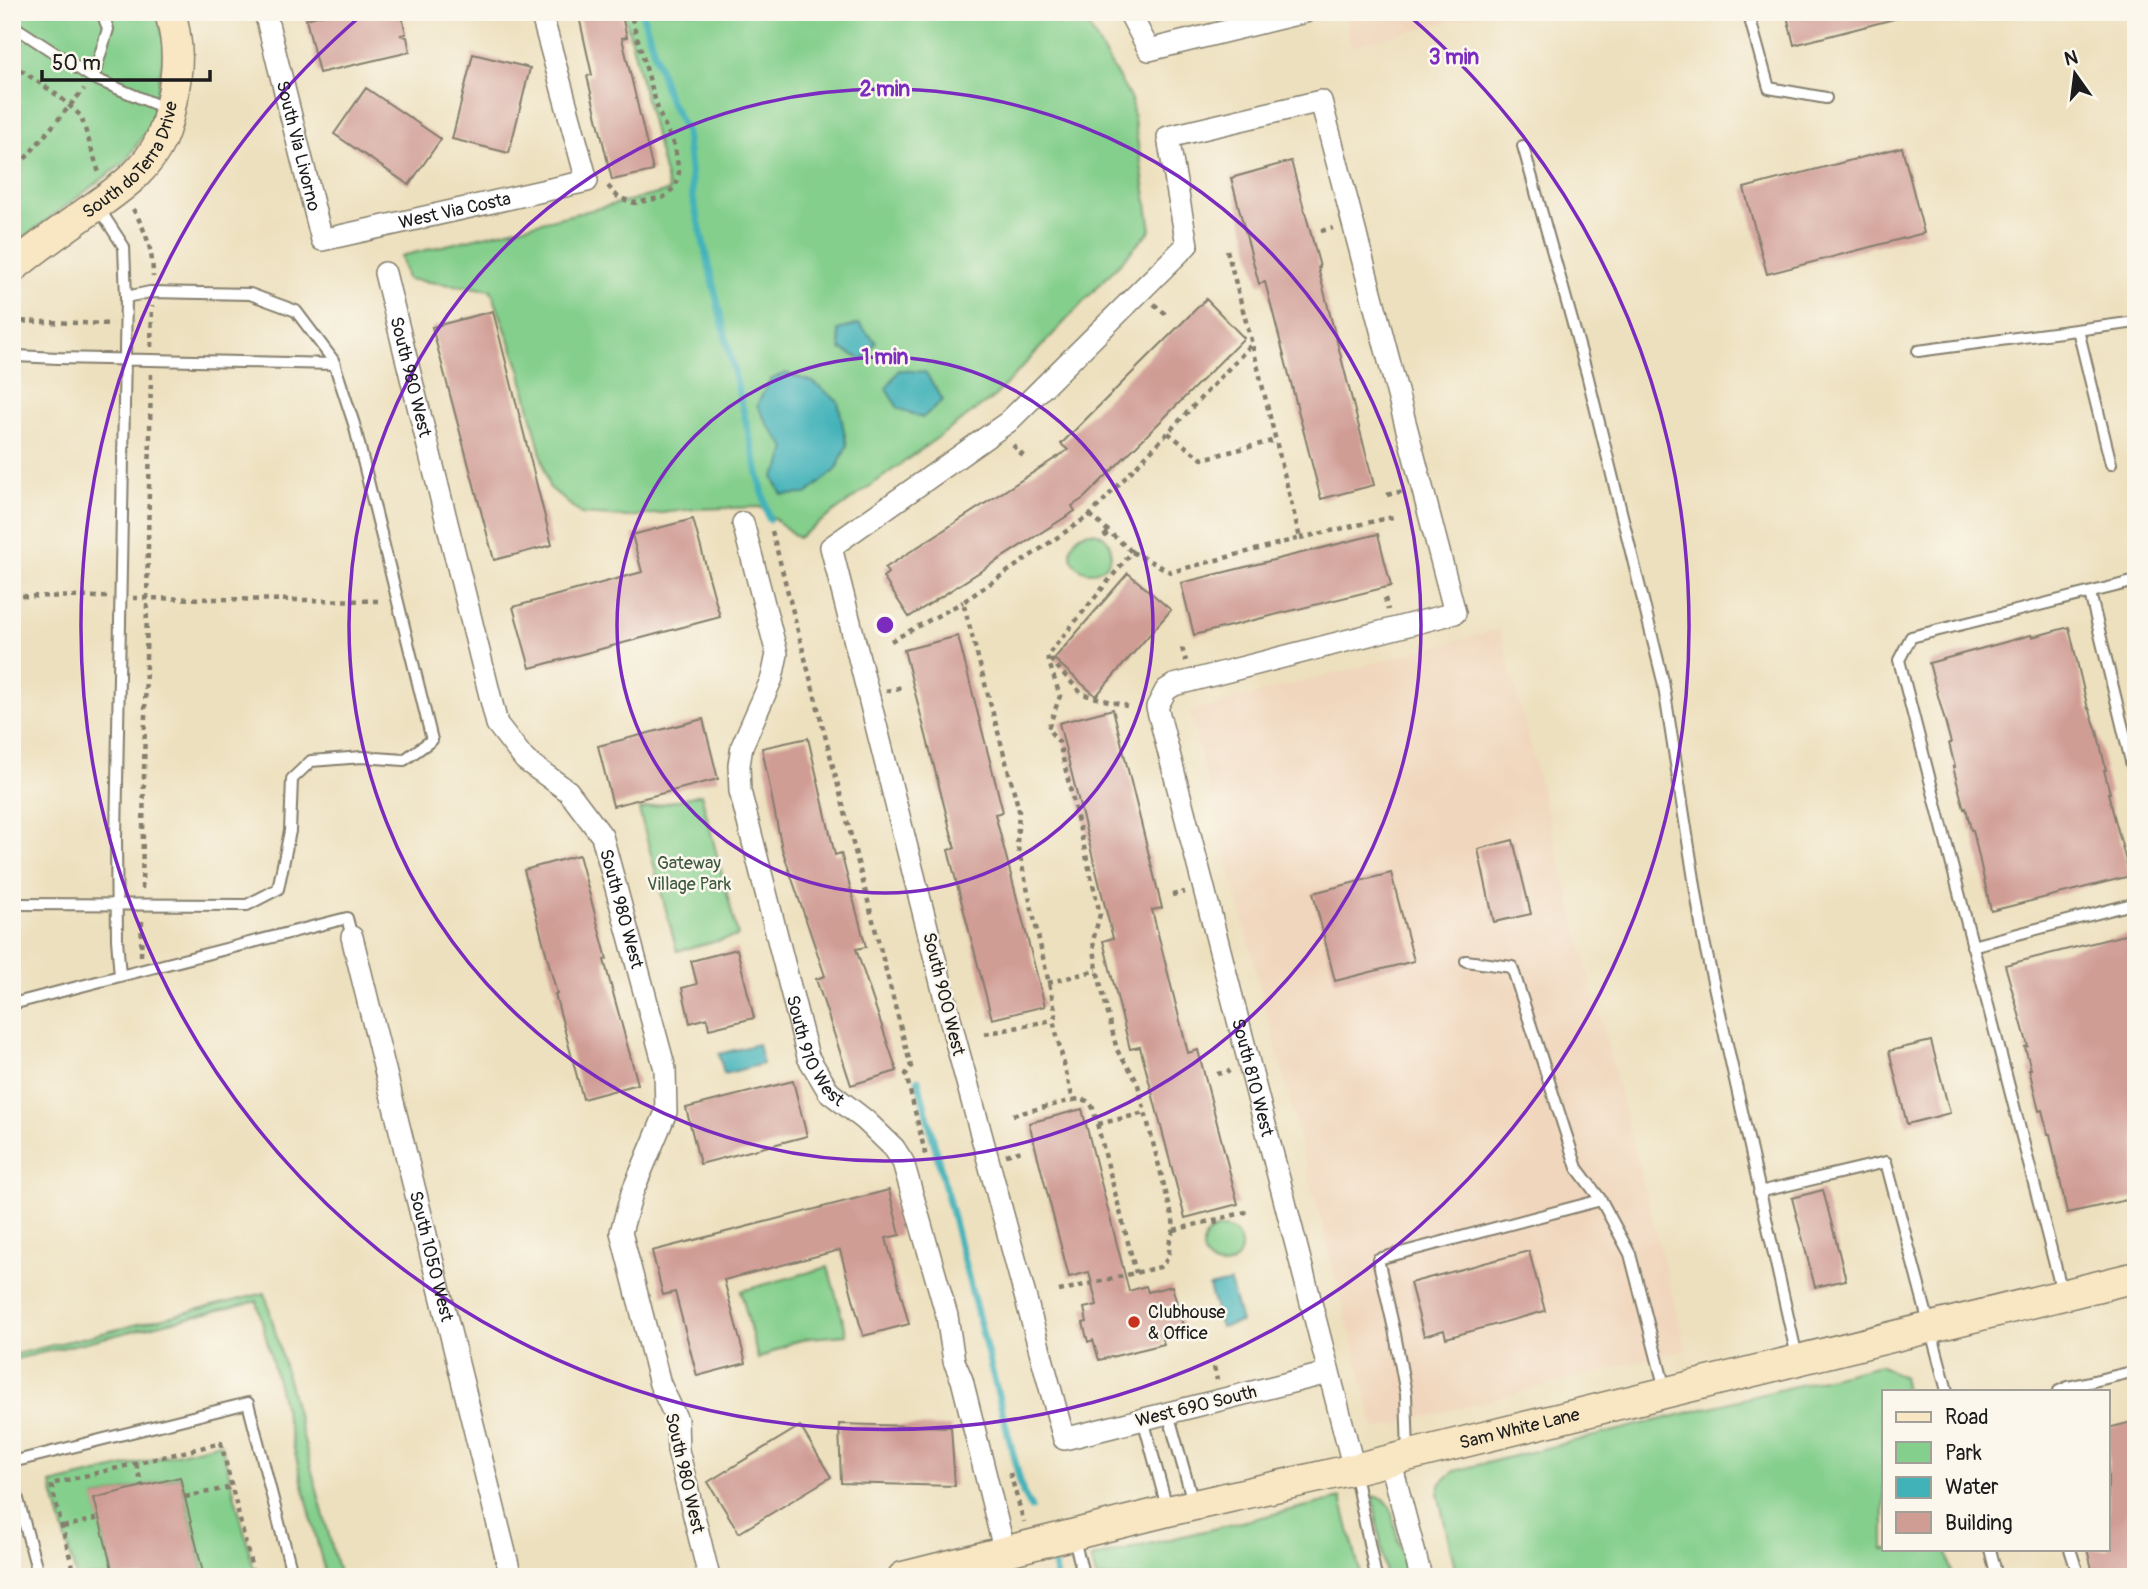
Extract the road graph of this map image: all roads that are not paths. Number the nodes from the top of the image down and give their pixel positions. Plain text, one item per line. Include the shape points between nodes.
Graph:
1 (102, 12) edge
2 (170, 12) edge
3 (265, 12) edge
4 (541, 12) edge
5 (1129, 12) edge
6 (1305, 12) edge
7 (1748, 12) edge
8 (12, 25) edge
9 (93, 78) junction
10 (1826, 98) dead end
11 (170, 110) junction
12 (1523, 146) dead end
13 (96, 205) junction
14 (322, 240) joint
15 (12, 268) edge
16 (385, 273) dead end
17 (126, 297) junction
18 (2136, 322) edge
19 (2078, 330) junction
20 (1918, 351) dead end
21 (125, 358) junction
22 (12, 359) edge
23 (335, 364) junction
24 (2111, 464) dead end
25 (743, 523) dead end
26 (2136, 581) edge
27 (2090, 593) junction
28 (1166, 690) joint
29 (2136, 782) edge
30 (2136, 903) edge
31 (12, 904) edge
32 (117, 905) junction
33 (352, 937) joint
34 (1972, 946) junction
35 (1466, 961) dead end
36 (120, 976) junction
37 (12, 1004) edge
38 (1759, 1192) junction
39 (1601, 1200) junction
40 (2136, 1277) edge
41 (2063, 1295) junction
42 (1930, 1327) junction
43 (1797, 1360) junction
44 (2136, 1371) edge
45 (1328, 1373) junction
46 (1947, 1390) edge
47 (2061, 1390) edge
48 (1666, 1392) junction
49 (1168, 1413) junction
50 (1143, 1419) junction
51 (1064, 1438) joint
52 (1399, 1457) junction
53 (12, 1462) edge
54 (1354, 1469) junction
55 (12, 1477) edge
56 (1181, 1508) junction
57 (1073, 1535) junction
58 (1990, 1550) edge
59 (2070, 1550) edge
60 (1003, 1556) junction
61 (39, 1577) edge
62 (293, 1577) edge
63 (511, 1577) edge
64 (709, 1577) edge
65 (903, 1577) edge
66 (1084, 1577) edge
67 (1376, 1577) edge
68 (1421, 1577) edge
69 (1997, 1577) edge
70 (2079, 1577) edge

1 - 9 lane via 108,29
2 - 11 street, South doTerra Drive via 178,49
3 - 14 street, South Via Livorno
4 - 14 street, West Via Costa via 587,181
5 - 6 street via 1149,50
7 - 10 lane via 1769,88
8 - 9 lane
9 - 11 lane
11 - 13 street, South doTerra Drive via 146,162 116,193
12 - 38 lane via 1587,374 1664,681 1703,937
13 - 15 street, South doTerra Drive
13 - 17 lane via 124,247
16 - 64 street, South 980 West via 497,724 525,760 568,791 602,836 665,1069 666,1112 621,1232 660,1384 677,1420 678,1450
17 - 21 lane
17 - 23 lane via 150,292 250,294 296,311
18 - 19 lane
19 - 20 lane
19 - 24 lane
21 - 22 lane
21 - 23 lane
21 - 32 lane
23 - 32 lane via 432,740 404,760 311,761 292,779 290,831 278,890 247,905
25 - 60 street, South 910 West via 777,654 772,678 742,746 740,791 808,1057 829,1091 894,1148 903,1162 947,1316
26 - 27 lane
27 - 29 lane
27 - 34 lane via 1912,637 1899,660
28 - 45 street, South 810 West via 1157,707
28 - 51 street, South 900 West via 1455,613 1321,101 1168,137 1187,245 1008,422 831,547 956,1042
30 - 34 lane
31 - 32 lane
32 - 36 lane
33 - 36 lane via 347,918
33 - 63 street, South 1050 West
34 - 41 lane
35 - 39 lane via 1512,968 1577,1168
36 - 37 lane
38 - 42 lane via 1886,1162
38 - 43 lane
39 - 48 lane via 1630,1254
39 - 52 lane via 1378,1259 1406,1394
40 - 41 street, Sam White Lane
41 - 42 street, Sam White Lane
42 - 43 street, Sam White Lane
42 - 46 lane
43 - 48 street, Sam White Lane
44 - 47 lane
45 - 49 street, West 690 South
45 - 54 street, South 810 West
48 - 52 street, Sam White Lane
49 - 50 street, West 690 South
49 - 56 lane
50 - 51 street, West 690 South
50 - 56 lane
52 - 54 street, Sam White Lane
52 - 68 street
53 - 62 lane via 248,1403
54 - 56 street, Sam White Lane
54 - 67 lane
55 - 61 lane
56 - 57 street, Sam White Lane
57 - 60 street, Sam White Lane
57 - 66 lane
58 - 69 lane
59 - 70 lane
60 - 65 street, Sam White Lane

